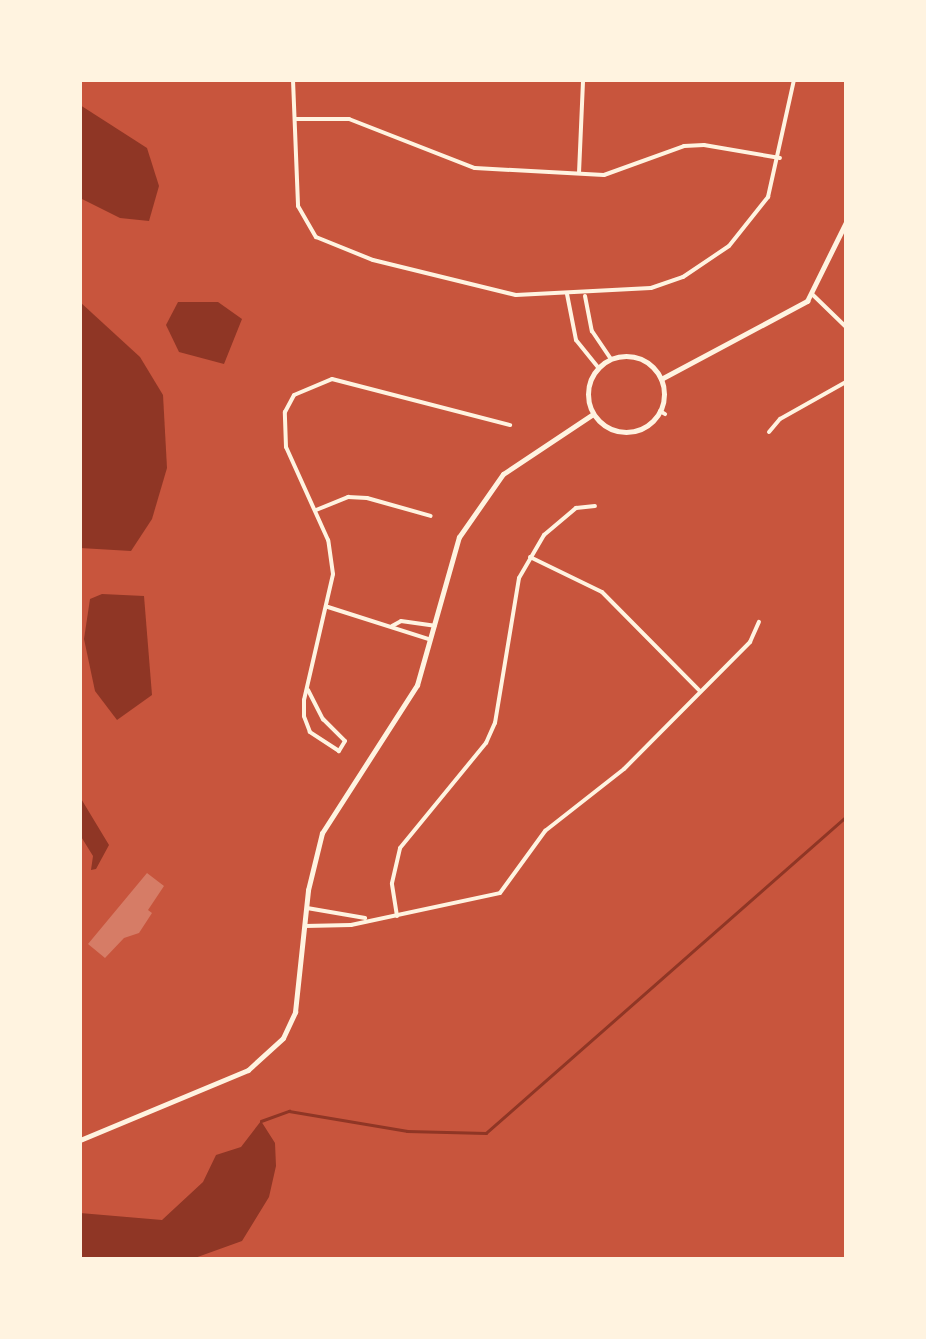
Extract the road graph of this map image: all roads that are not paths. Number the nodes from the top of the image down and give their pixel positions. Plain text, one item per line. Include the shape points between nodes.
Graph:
1 (293, 80) edge
2 (584, 80) edge
3 (794, 80) edge
4 (296, 119) junction
5 (780, 158) junction
6 (579, 173) junction
7 (846, 222) edge
8 (567, 294) junction
9 (584, 294) junction
10 (812, 294) junction
11 (846, 328) edge
12 (611, 359) junction
13 (598, 368) junction
14 (661, 379) junction
15 (846, 382) edge
16 (593, 414) junction
17 (510, 425) dead end
18 (769, 432) dead end
19 (595, 506) dead end
20 (316, 510) junction
21 (431, 516) dead end
22 (530, 557) junction
23 (328, 607) junction
24 (759, 622) dead end
25 (392, 626) junction
26 (436, 626) junction
27 (432, 640) junction
28 (308, 690) junction
29 (700, 691) junction
30 (306, 908) junction
31 (397, 916) junction
32 (370, 919) junction
33 (305, 926) junction
34 (80, 1140) edge

1 - 4 street
2 - 6 street
3 - 5 street
4 - 6 street via 349,120 475,168
4 - 8 street via 298,206 316,237 372,260 516,295
5 - 6 street via 684,146 604,176
5 - 9 street via 749,228 706,263 651,288
7 - 10 street
8 - 9 street
8 - 13 street via 576,340
9 - 12 street via 592,332
10 - 11 street
10 - 14 street via 790,315
12 - 13 street
12 - 14 street via 646,361
13 - 16 street via 588,390
14 - 16 street via 663,412 647,426 628,432 608,428
15 - 18 street
16 - 26 street via 502,474 479,502 460,537
17 - 20 street via 318,380 294,394 284,424 286,447
19 - 22 street via 576,508
20 - 21 street via 348,497
20 - 23 street via 331,552
22 - 29 street via 602,592
22 - 31 street via 505,642 495,723 486,744 400,848 392,883
23 - 25 street
23 - 28 street
24 - 29 street via 750,642
25 - 26 street
25 - 27 street
26 - 27 street
27 - 30 street via 417,685 322,833
28 - 28 street via 304,716 310,732 338,751 345,740 322,719
29 - 31 street via 624,769 546,831 500,893
30 - 32 street
30 - 33 street
31 - 32 street
32 - 33 street
33 - 34 street via 295,1012 273,1050 248,1070

